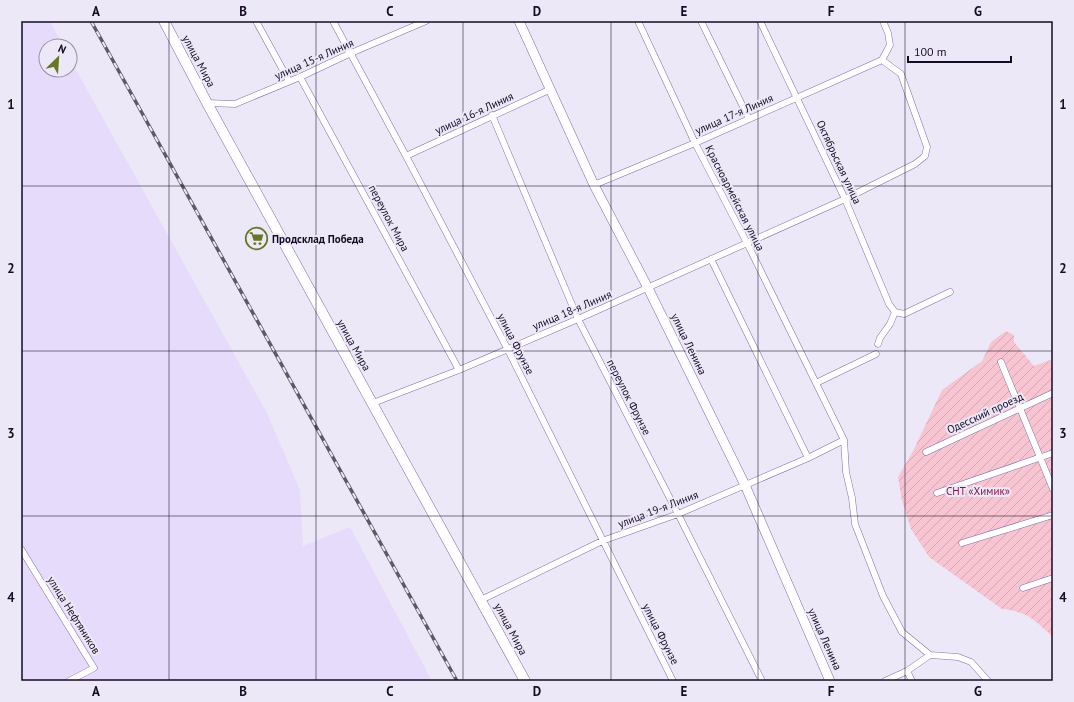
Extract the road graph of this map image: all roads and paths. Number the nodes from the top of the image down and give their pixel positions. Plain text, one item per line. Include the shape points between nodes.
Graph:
1 (164, 21) edge
2 (256, 21) edge
3 (333, 21) edge
4 (426, 21) edge
5 (519, 21) edge
6 (638, 21) edge
7 (701, 21) edge
8 (760, 21) edge
9 (882, 21) edge
10 (351, 53) junction
11 (882, 60) junction
12 (300, 77) junction
13 (289, 82) junction
14 (551, 89) junction
15 (797, 97) junction
16 (208, 103) junction
17 (492, 115) junction
18 (749, 119) junction
19 (695, 143) junction
20 (406, 156) junction
21 (594, 185) junction
22 (845, 199) junction
23 (747, 242) junction
24 (711, 259) junction
25 (648, 288) junction
26 (950, 292) dead end
27 (895, 312) junction
28 (578, 319) junction
29 (878, 344) dead end
30 (507, 348) junction
31 (876, 354) dead end
32 (1001, 362) dead end
33 (459, 370) junction
34 (816, 382) junction
35 (1053, 393) edge
36 (373, 403) junction
37 (1020, 408) junction
38 (844, 440) junction
39 (926, 452) dead end
40 (1053, 454) edge
41 (808, 458) junction
42 (1040, 458) junction
43 (745, 485) junction
44 (1053, 489) edge
45 (937, 493) dead end
46 (678, 514) junction
47 (1053, 515) edge
48 (602, 541) junction
49 (962, 543) dead end
50 (21, 549) edge
51 (1053, 578) edge
52 (1023, 588) dead end
53 (481, 600) junction
54 (930, 655) junction
55 (907, 672) junction
56 (69, 681) edge
57 (525, 681) edge
58 (673, 681) edge
59 (762, 681) edge
60 (830, 681) edge
61 (885, 681) edge
62 (912, 681) edge
63 (988, 681) edge

1 - 16 main road, улица Мира
2 - 13 street
3 - 10 street, улица Фрунзе
4 - 10 street, улица 15-я Линия
5 - 14 main road, улица Ленина
6 - 19 street, Красноармейская улица
7 - 18 street
8 - 15 street, Октябрьская улица
9 - 11 street via 890,45
10 - 12 street, улица 15-я Линия
10 - 20 street, улица Фрунзе
11 - 15 street, улица 17-я Линия
11 - 22 street, улица 18-я Линия via 901,74 927,147 924,156 915,164
12 - 13 street, улица 15-я Линия
12 - 33 street, переулок Мира
13 - 16 street, улица 15-я Линия via 235,104
14 - 17 street, улица 16-я Линия
14 - 21 main road, улица Ленина
15 - 18 street, улица 17-я Линия
15 - 22 street, Октябрьская улица
16 - 36 main road, улица Мира
17 - 20 street, улица 16-я Линия
17 - 28 street, переулок Фрунзе
18 - 19 street, улица 17-я Линия
19 - 21 street, улица 17-я Линия
19 - 23 street, Красноармейская улица
20 - 30 street, улица Фрунзе
21 - 25 main road, улица Ленина
22 - 23 street, улица 18-я Линия
22 - 27 street, Октябрьская улица via 889,304
23 - 24 street, улица 18-я Линия
23 - 34 street, Красноармейская улица
24 - 25 street, улица 18-я Линия
24 - 41 street
25 - 28 street, улица 18-я Линия
25 - 43 main road, улица Ленина
26 - 27 street via 904,314
27 - 29 street
28 - 30 street, улица 18-я Линия
28 - 46 street, переулок Фрунзе
30 - 33 street, улица 18-я Линия
30 - 48 street, улица Фрунзе
31 - 34 street
32 - 37 street
33 - 36 street, улица 18-я Линия
34 - 38 street, Красноармейская улица
35 - 37 street, Одесский проезд
36 - 53 main road, улица Мира
37 - 39 street, Одесский проезд
37 - 42 street
38 - 41 street, улица 19-я Линия
38 - 54 street, Красноармейская улица via 846,472 855,524 883,596 902,632
40 - 42 street
41 - 43 street, улица 19-я Линия
42 - 44 street
42 - 45 street
43 - 46 street, улица 19-я Линия
43 - 60 main road, улица Ленина
46 - 48 street, улица 19-я Линия
46 - 59 street, переулок Фрунзе
47 - 49 street
48 - 53 street, улица 19-я Линия
48 - 58 street, улица Фрунзе
50 - 56 street, улица Нефтяников via 94,668
51 - 52 street
53 - 57 main road, улица Мира
54 - 55 street
54 - 63 street via 958,657 971,662
55 - 61 street
55 - 62 street

